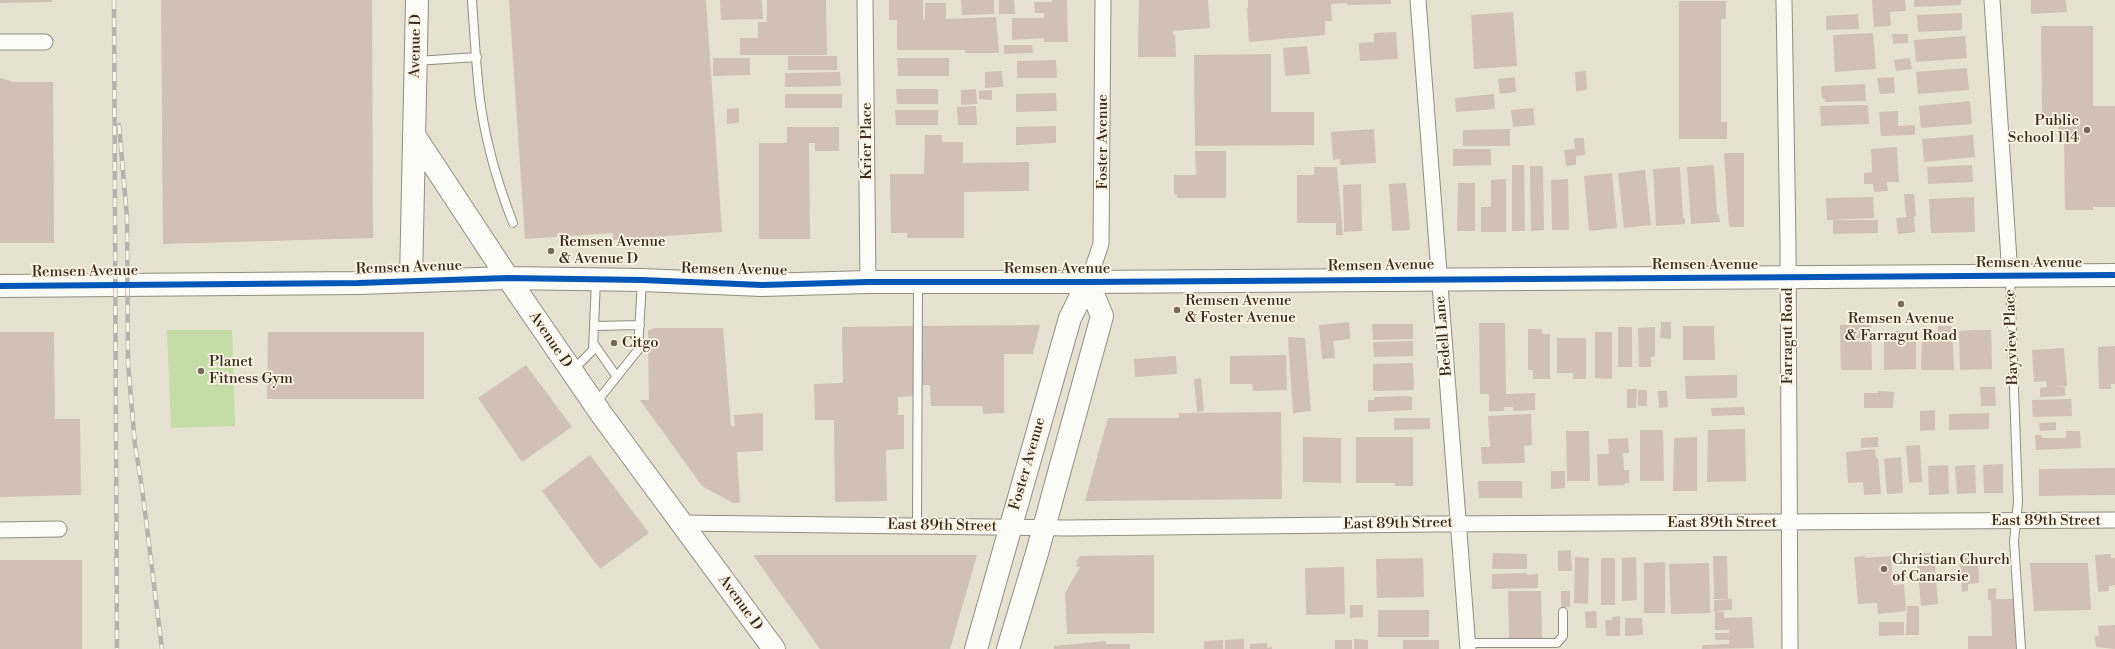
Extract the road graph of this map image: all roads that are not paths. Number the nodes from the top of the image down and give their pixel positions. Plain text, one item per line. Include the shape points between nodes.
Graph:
1 (417, 0) edge
2 (472, 0) edge
3 (865, 0) edge
4 (1103, 0) edge
5 (1418, 0) edge
6 (1784, 0) edge
7 (1992, 0) edge
8 (0, 42) edge
9 (44, 42) dead end
10 (477, 57) junction
11 (416, 61) junction
12 (414, 135) junction
13 (513, 223) dead end
14 (2115, 275) edge
15 (2010, 276) junction
16 (1788, 277) junction
17 (508, 278) junction
18 (1440, 279) junction
19 (412, 280) junction
20 (596, 280) junction
21 (642, 280) junction
22 (868, 282) junction
23 (918, 282) junction
24 (1088, 282) junction
25 (0, 286) edge
26 (640, 325) junction
27 (595, 326) junction
28 (594, 344) junction
29 (572, 372) junction
30 (617, 377) junction
31 (594, 404) junction
32 (2115, 520) edge
33 (2015, 521) junction
34 (1789, 522) junction
35 (681, 523) junction
36 (1459, 524) junction
37 (917, 525) junction
38 (1010, 526) junction
39 (1043, 528) junction
40 (59, 529) dead end
41 (0, 530) edge
42 (1563, 612) dead end
43 (1468, 646) edge
44 (774, 649) edge
45 (976, 649) edge
46 (1008, 649) edge
47 (1790, 649) edge
48 (2022, 649) edge

1 - 11 main road, Avenue D
2 - 10 lane
3 - 22 street, Krier Place
4 - 24 street, Foster Avenue via 1101,244
5 - 18 street, Bedell Lane
6 - 16 street, Farragut Road
7 - 15 street, Bayview Place
8 - 9 street
10 - 11 lane
10 - 13 lane via 479,94 489,146
11 - 12 main road, Avenue D
12 - 17 main road, Avenue D
12 - 19 main road
14 - 15 main road, Remsen Avenue
15 - 16 main road, Remsen Avenue
15 - 33 lane, Bayview Place via 2018,502
16 - 18 main road, Remsen Avenue
16 - 34 street, Farragut Road
17 - 19 main road, Remsen Avenue
17 - 20 main road, Remsen Avenue
17 - 29 main road, Avenue D
18 - 24 main road, Remsen Avenue
18 - 36 street, Bedell Lane
19 - 25 main road, Remsen Avenue via 358,283
20 - 21 main road, Remsen Avenue
20 - 27 lane
21 - 22 main road, Remsen Avenue via 762,285
21 - 26 lane
22 - 23 main road, Remsen Avenue
23 - 24 main road, Remsen Avenue
23 - 37 lane
24 - 38 main road, Foster Avenue via 1070,318
24 - 39 main road, Foster Avenue via 1102,316
26 - 27 lane
26 - 30 lane via 638,350
27 - 28 lane
28 - 29 lane via 593,350
28 - 30 lane
29 - 31 main road, Avenue D
30 - 31 lane
31 - 35 main road, Avenue D
32 - 33 street, East 89th Street
33 - 34 street, East 89th Street
33 - 48 lane, Bayview Place via 2014,541
34 - 36 street, East 89th Street
34 - 47 street, Farragut Road
35 - 37 street, East 89th Street
35 - 44 main road, Avenue D
36 - 39 street, East 89th Street
36 - 43 street, Bedell Lane
37 - 38 street, East 89th Street
38 - 39 street, East 89th Street
38 - 45 main road, Foster Avenue
39 - 46 main road, Foster Avenue
40 - 41 street
42 - 43 lane via 1563,636 1557,644

